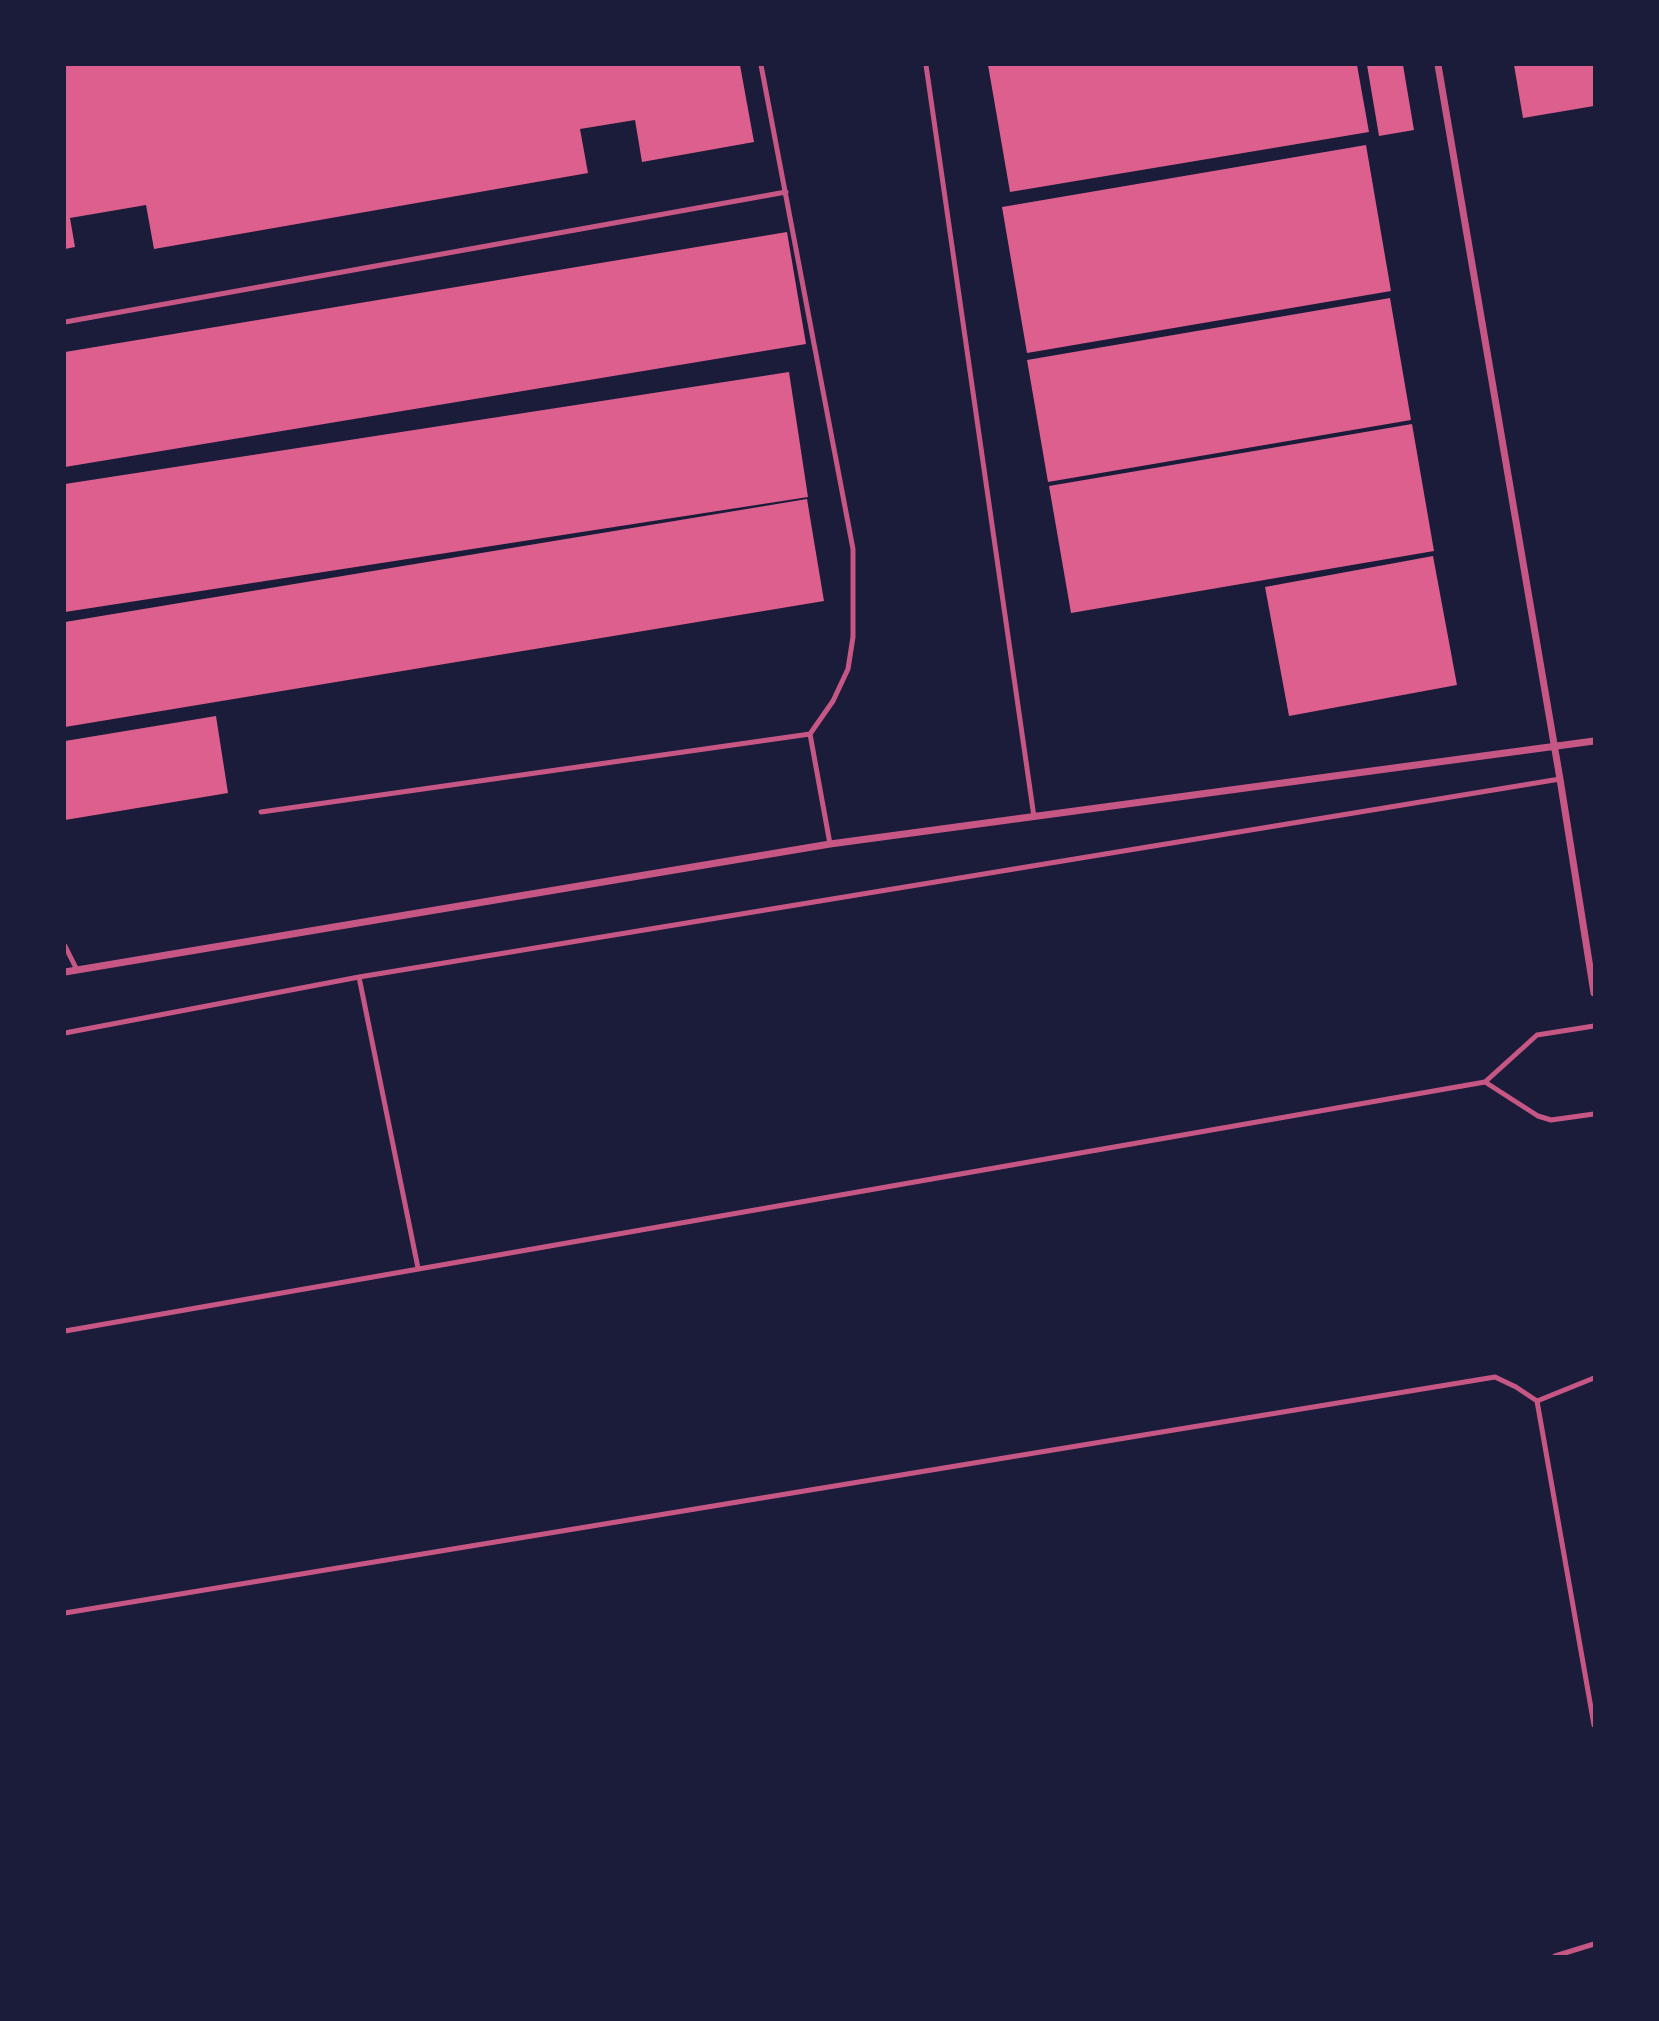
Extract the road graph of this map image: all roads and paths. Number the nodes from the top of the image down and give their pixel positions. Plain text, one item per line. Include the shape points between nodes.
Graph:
1 (761, 65) edge
2 (926, 65) edge
3 (1438, 65) edge
4 (786, 192) junction
5 (65, 322) edge
6 (810, 734) junction
7 (1594, 741) edge
8 (1554, 747) junction
9 (1560, 779) junction
10 (261, 812) dead end
11 (1034, 817) junction
12 (830, 844) junction
13 (65, 946) edge
14 (77, 970) junction
15 (65, 972) edge
16 (359, 977) junction
17 (1594, 993) edge
18 (1594, 1026) edge
19 (65, 1033) edge
20 (1485, 1082) junction
21 (1594, 1114) edge
22 (418, 1268) junction
23 (65, 1331) edge
24 (1594, 1378) edge
25 (1536, 1401) junction
26 (65, 1613) edge
27 (1594, 1725) edge
28 (1594, 1944) edge
29 (1555, 1956) edge

1 - 4 lane
2 - 11 lane
3 - 8 street
4 - 5 lane
4 - 6 lane via 853,549 853,637 848,669
6 - 10 lane
6 - 12 lane
7 - 8 street
8 - 9 street
8 - 11 street
9 - 16 lane
9 - 17 street
11 - 12 street
12 - 14 street
13 - 14 lane
14 - 15 street
16 - 19 lane
16 - 22 lane
18 - 20 lane via 1538,1035
20 - 21 lane via 1551,1120
20 - 22 lane
22 - 23 lane
24 - 25 lane
25 - 26 lane via 1495,1377
25 - 27 lane
28 - 29 lane

